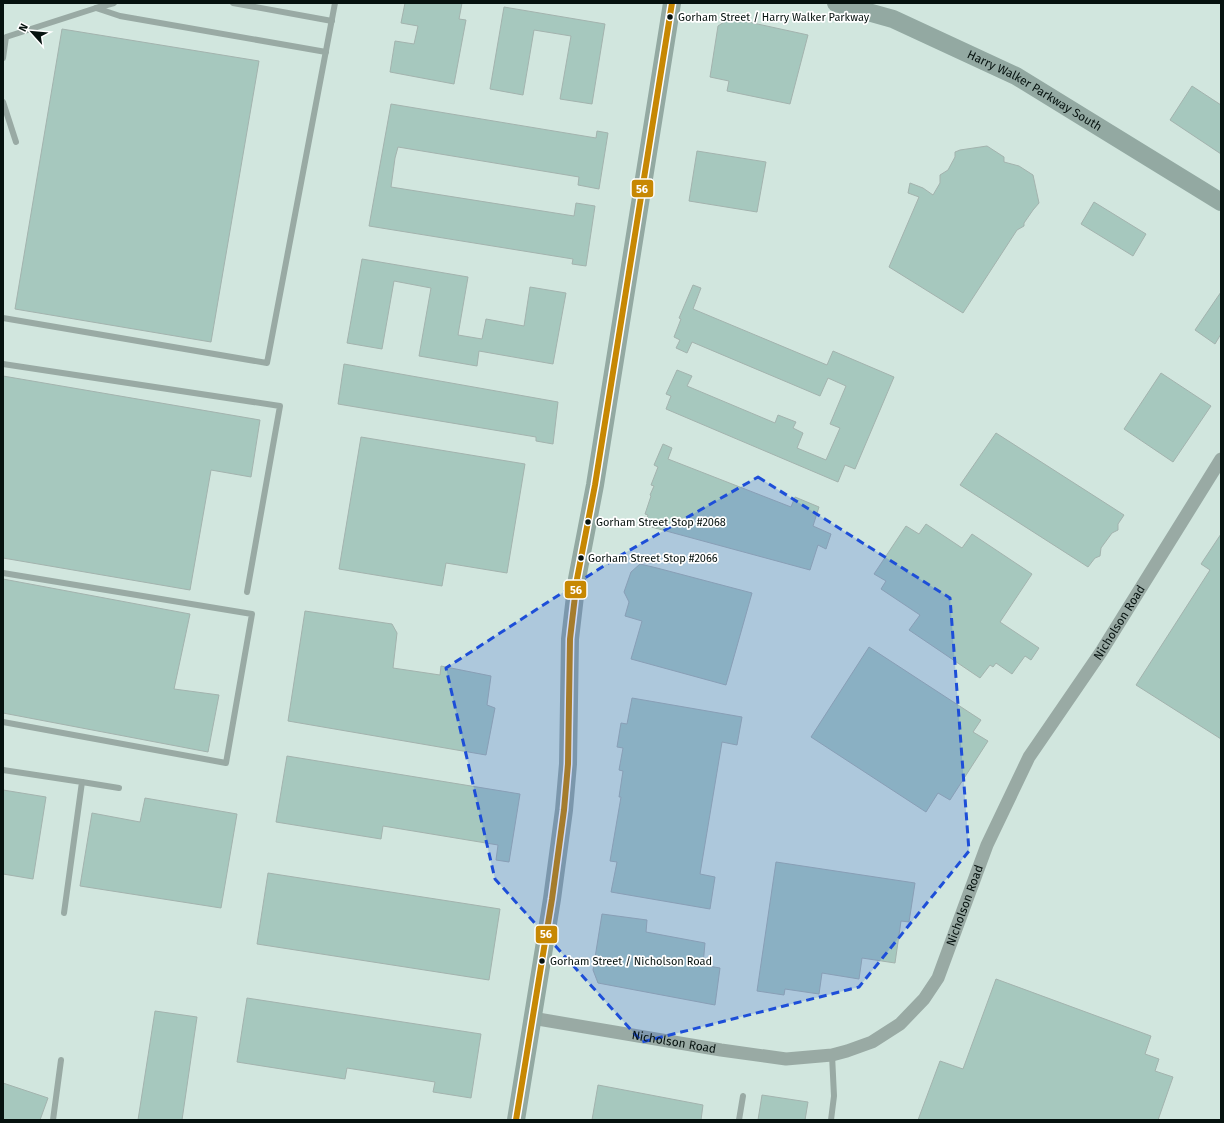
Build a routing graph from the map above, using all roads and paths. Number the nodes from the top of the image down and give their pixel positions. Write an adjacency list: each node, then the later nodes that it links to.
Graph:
1 (114, 3): 6 (lane)
2 (233, 3): 7 (lane)
3 (335, 3): 7 (lane)
4 (672, 3): 23 (street)
5 (836, 3): 12 (street, Harry Walker Parkway South)
6 (96, 8): 8 (lane); 9 (lane)
7 (332, 21): 8 (lane)
8 (326, 52): 13 (lane)
9 (3, 58)
10 (3, 102): 11 (lane)
11 (16, 142)
12 (1221, 202)
13 (3, 318)
14 (3, 364): 17 (lane)
15 (1221, 459): 24 (street, Nicholson Road)
16 (3, 573): 18 (lane)
17 (247, 592)
18 (3, 722)
19 (3, 770): 20 (lane)
20 (82, 782): 21 (lane); 22 (lane)
21 (119, 788)
22 (64, 913)
23 (532, 1018): 24 (street, Nicholson Road); 28 (street)
24 (832, 1055): 30 (lane)
25 (61, 1060): 27 (lane)
26 (743, 1096): 29 (lane)
27 (54, 1120)
28 (516, 1120)
29 (738, 1120)
30 (831, 1120)

